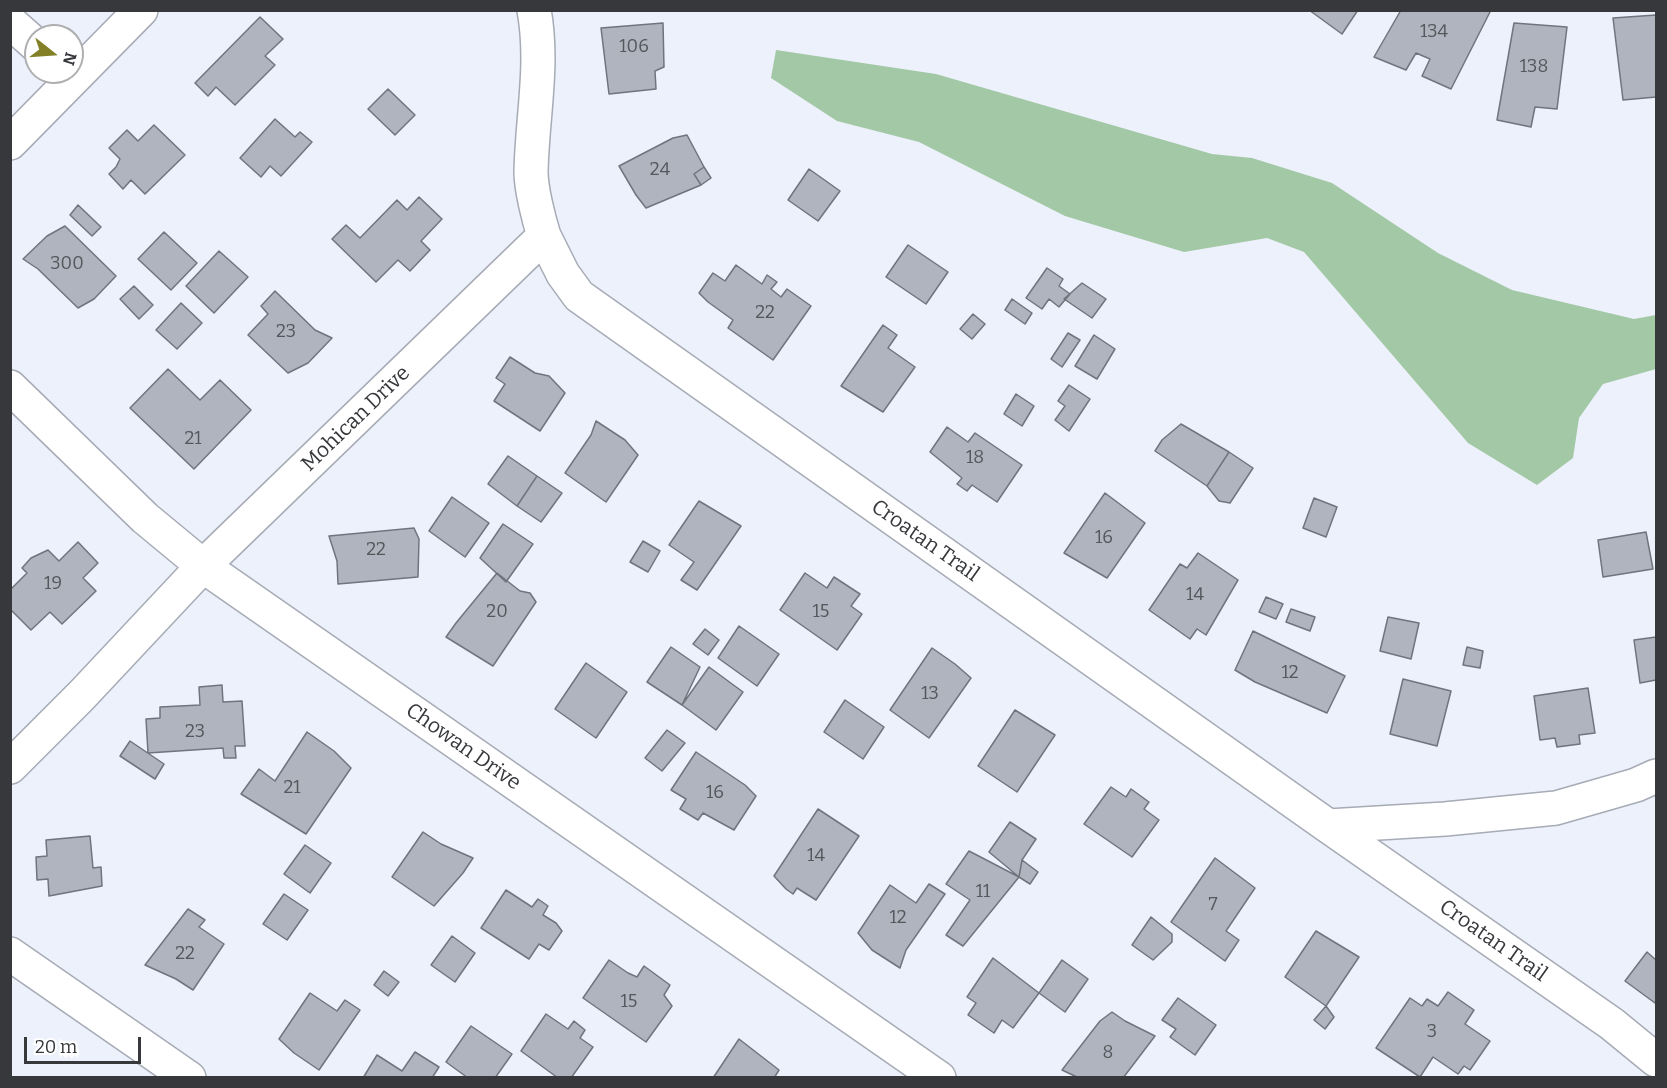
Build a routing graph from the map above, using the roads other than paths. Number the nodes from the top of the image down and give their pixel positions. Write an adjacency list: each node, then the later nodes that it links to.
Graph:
1 (141, 10): 5 (street)
2 (534, 10): 8 (street)
3 (10, 22): 4 (street)
4 (24, 34)
5 (84, 62)
6 (62, 84): 7 (street)
7 (10, 143)
8 (544, 236): 10 (street, Mohican Drive); 13 (street, Croatan Trail)
9 (10, 387): 10 (street, Chowan Drive)
10 (203, 566): 11 (street, Mohican Drive); 17 (street, Chowan Drive)
11 (10, 767)
12 (1656, 776): 13 (street)
13 (1328, 826): 15 (street, Croatan Trail)
14 (10, 954): 16 (street)
15 (1656, 1059)
16 (189, 1077)
17 (939, 1077)

